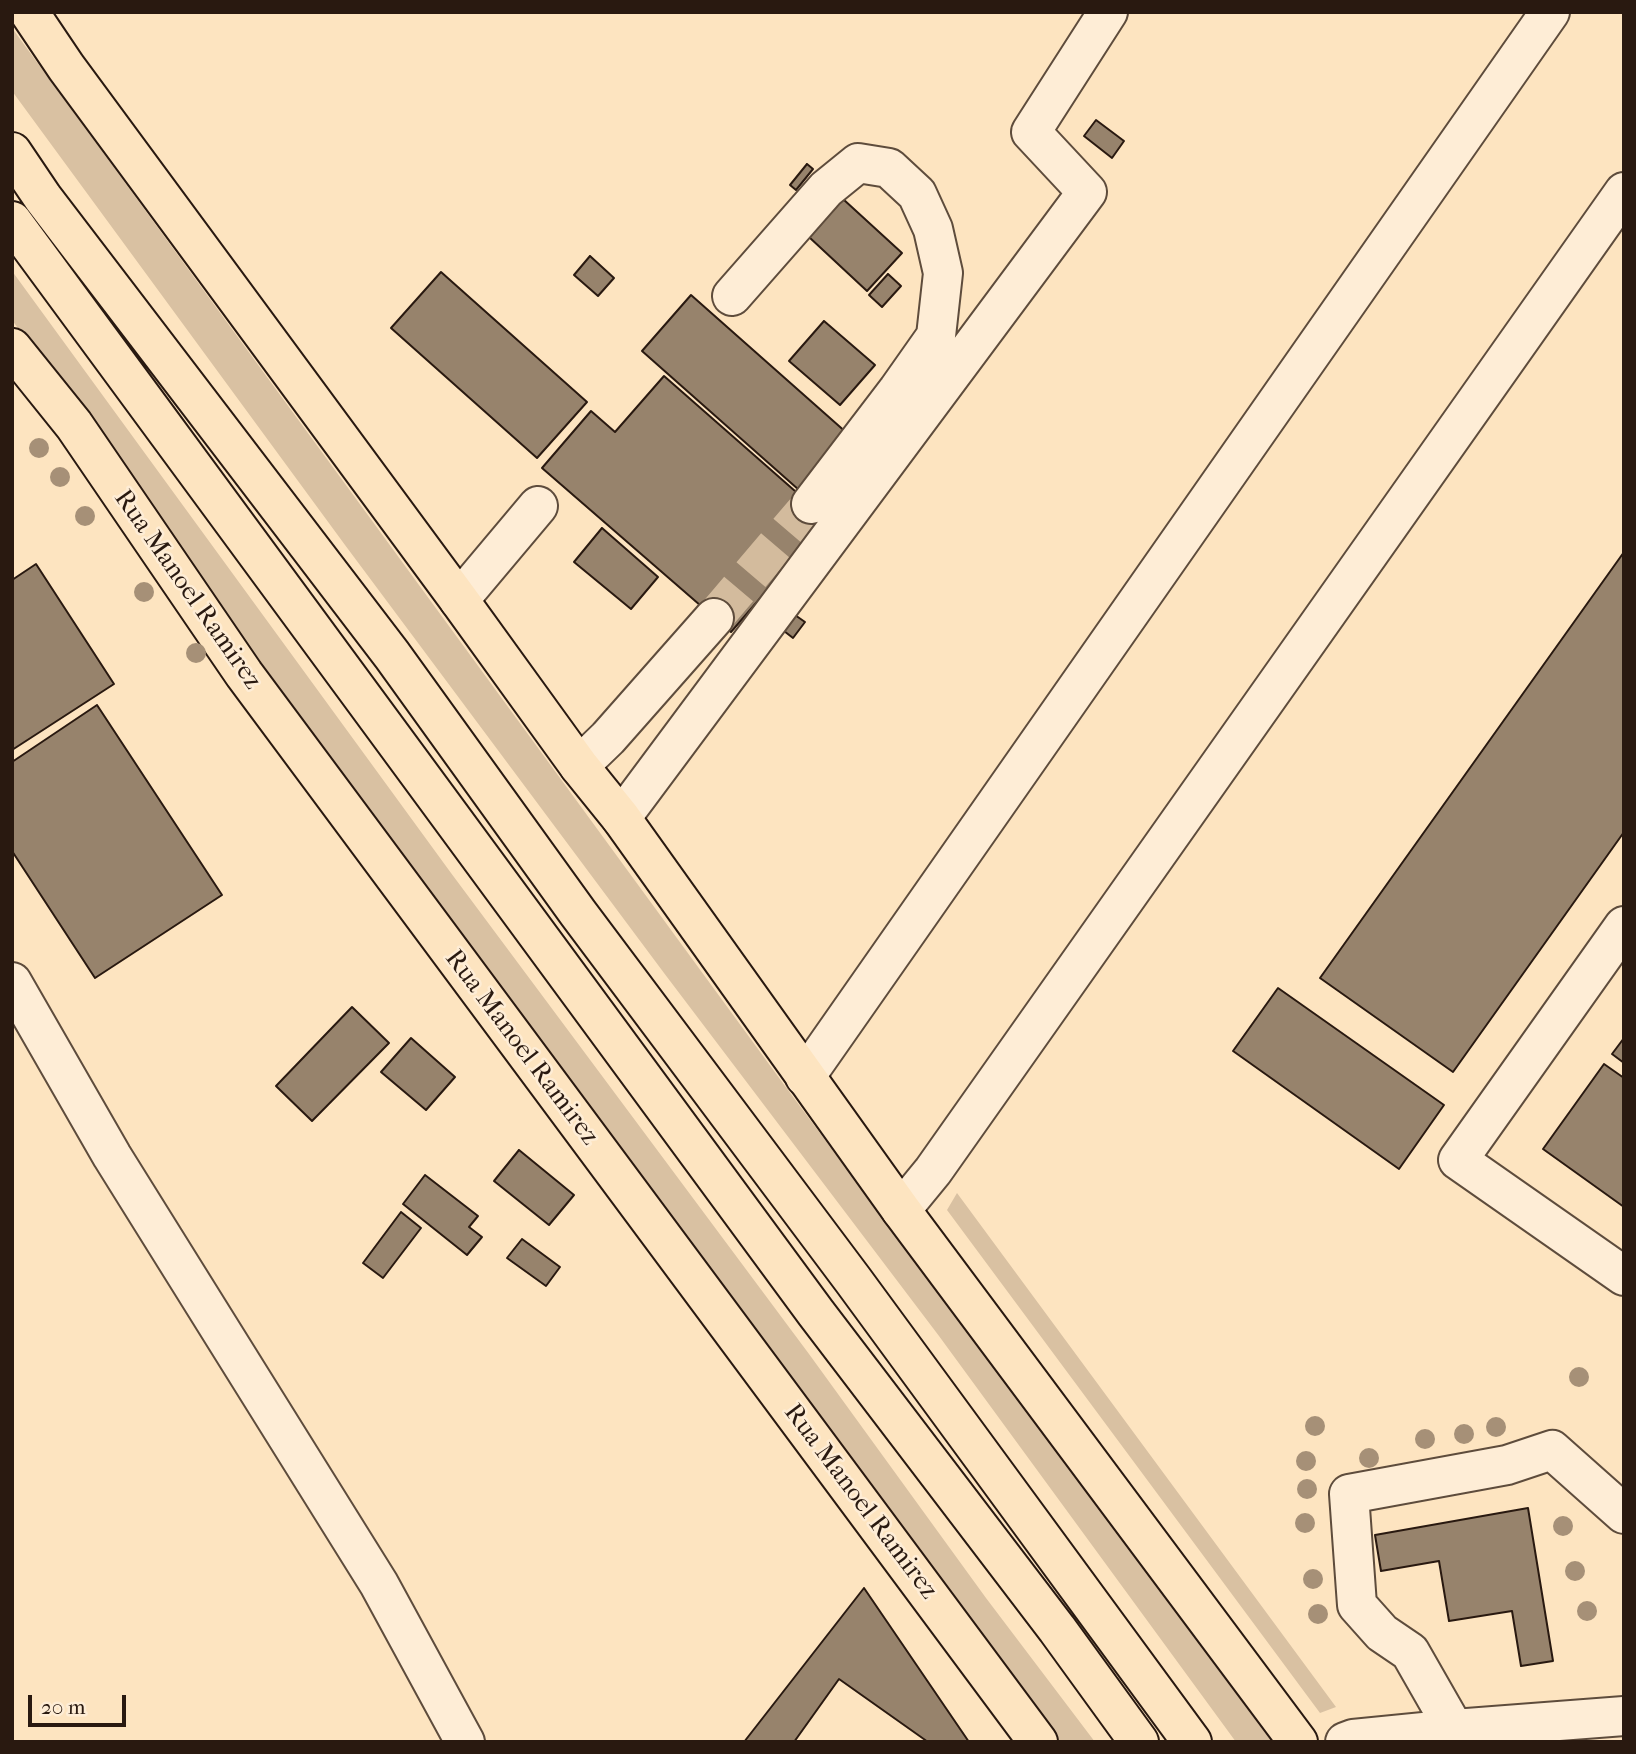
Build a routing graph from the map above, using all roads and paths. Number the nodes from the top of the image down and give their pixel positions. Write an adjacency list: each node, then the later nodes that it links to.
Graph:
1 (29, 12): 11 (main road)
2 (1108, 12): 14 (street)
3 (1550, 12): 17 (street)
4 (12, 152): 26 (main road)
5 (1624, 192): 18 (street)
6 (12, 221): 25 (main road)
7 (732, 296): 9 (street)
8 (12, 348): 24 (main road, Rua Manoel Ramirez)
9 (810, 504)
10 (538, 506): 11 (street)
11 (459, 600): 13 (main road)
12 (714, 618): 13 (street)
13 (579, 766): 14 (main road)
14 (621, 818): 17 (main road)
15 (1624, 926): 19 (street)
16 (12, 982): 23 (street)
17 (805, 1077): 18 (main road)
18 (901, 1210): 27 (main road)
19 (1624, 1276)
20 (1624, 1514): 22 (street)
21 (1624, 1716): 22 (street)
22 (1454, 1729): 28 (street)
23 (465, 1742)
24 (1038, 1742)
25 (1139, 1742)
26 (1192, 1742)
27 (1298, 1742)
28 (1345, 1742)

